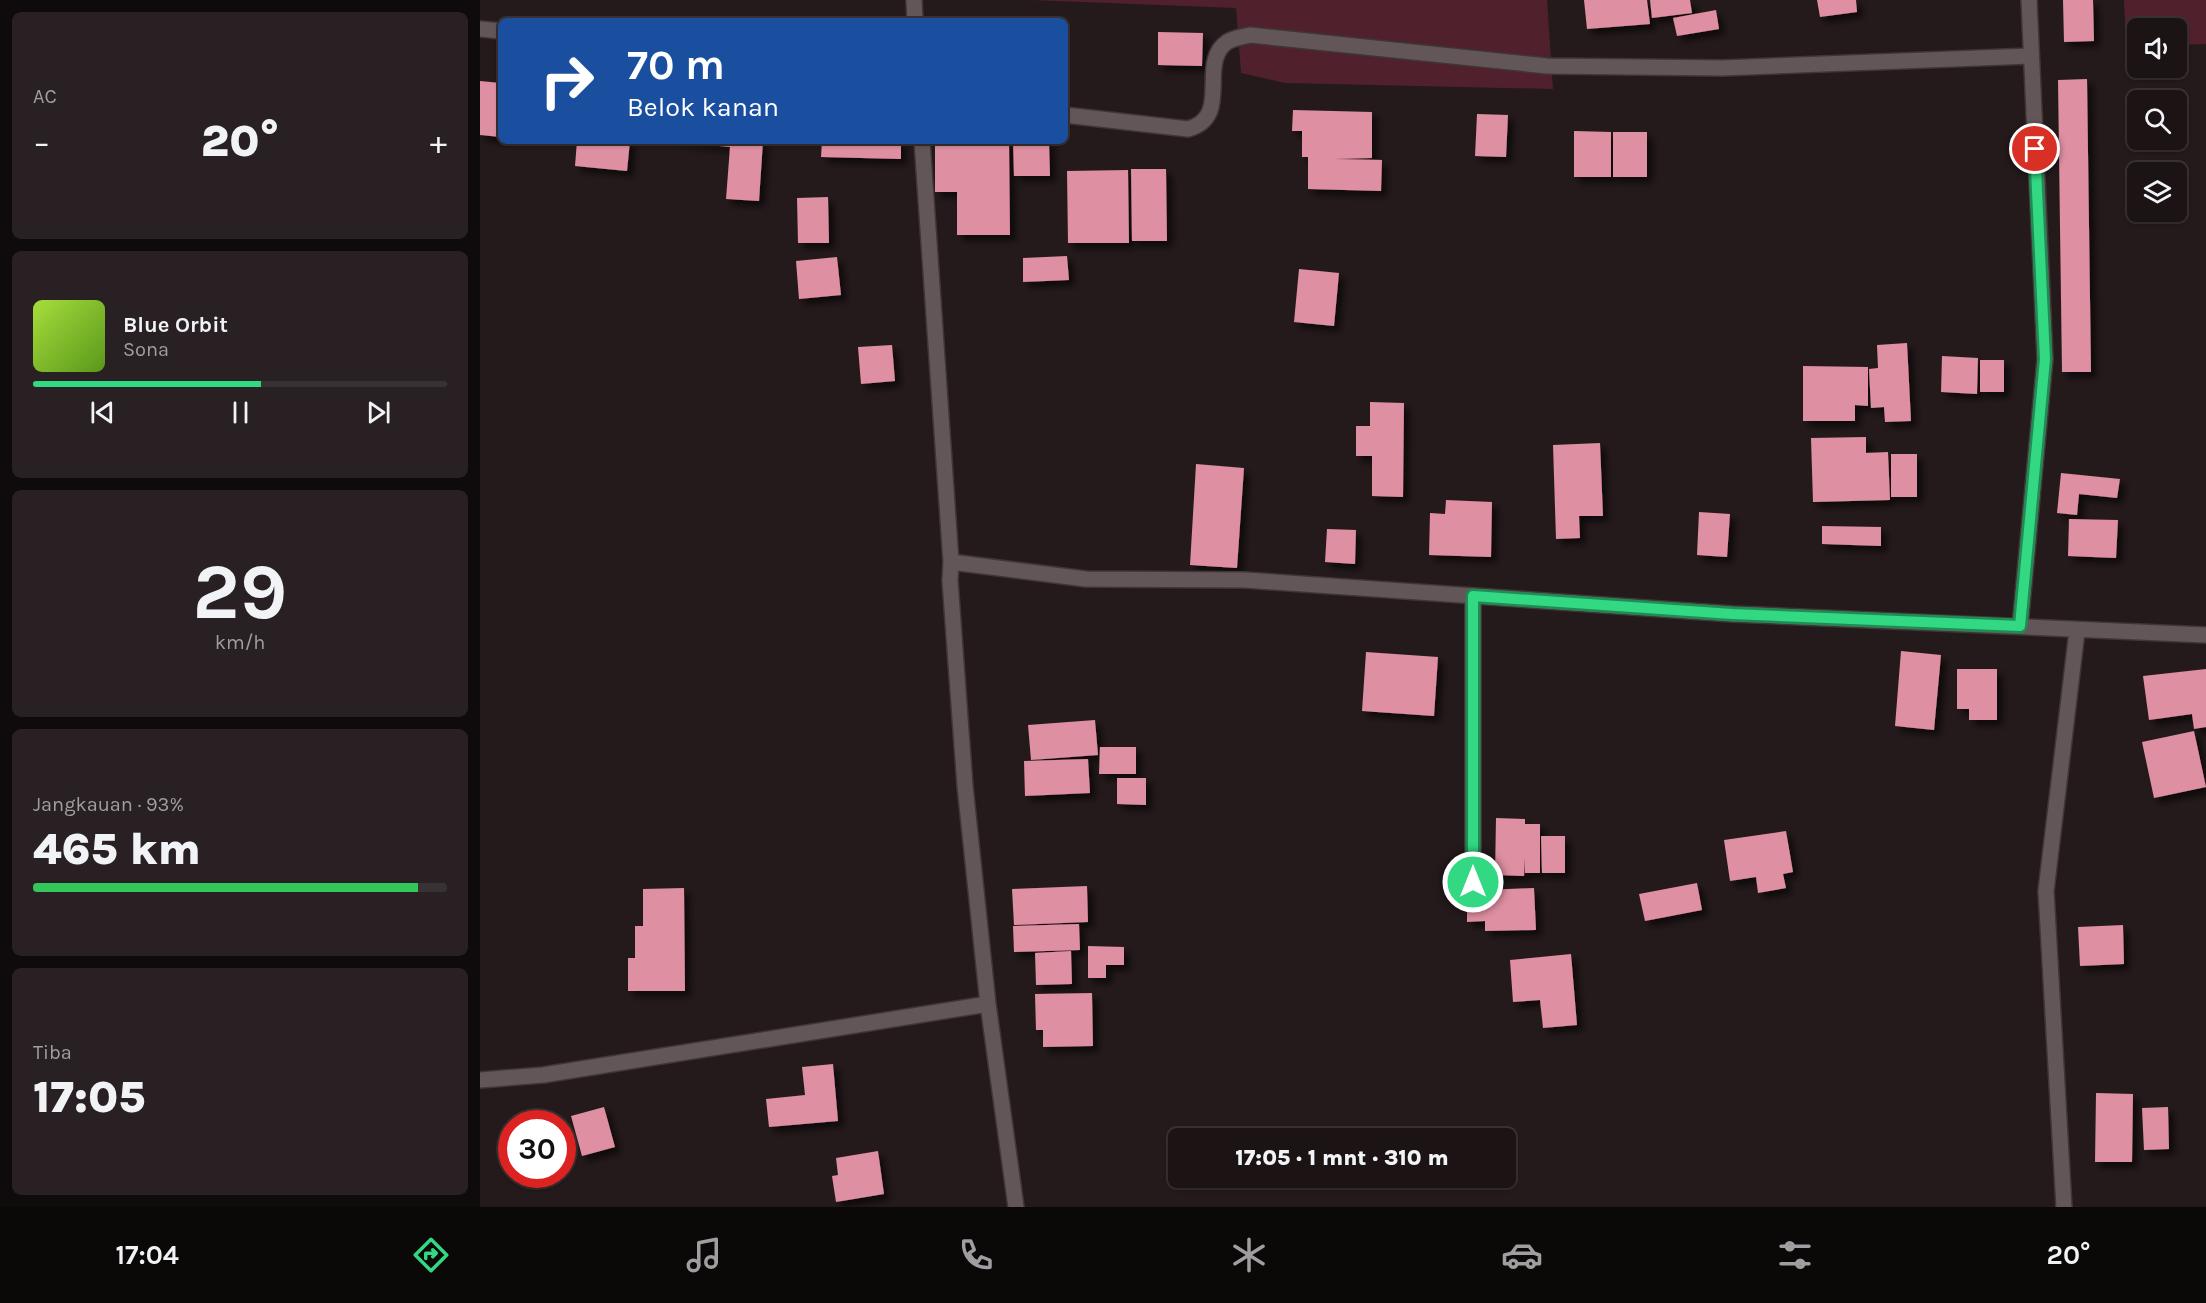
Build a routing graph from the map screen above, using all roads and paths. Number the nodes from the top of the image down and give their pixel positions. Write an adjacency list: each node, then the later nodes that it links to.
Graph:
1 (914, 0): 3 (street)
2 (2029, 0): 6 (street)
3 (915, 18)
4 (480, 29): 5 (street)
5 (498, 31)
6 (2030, 56): 7 (street); 11 (street)
7 (1068, 115)
8 (922, 144): 9 (street)
9 (951, 562): 10 (street); 15 (street)
10 (1473, 596): 11 (street); 14 (street)
11 (2020, 626): 12 (street)
12 (2077, 631): 13 (street); 18 (street)
13 (2206, 635)
14 (1473, 882)
15 (988, 1004): 16 (street); 17 (street)
16 (480, 1080)
17 (1016, 1207)
18 (2064, 1207)

